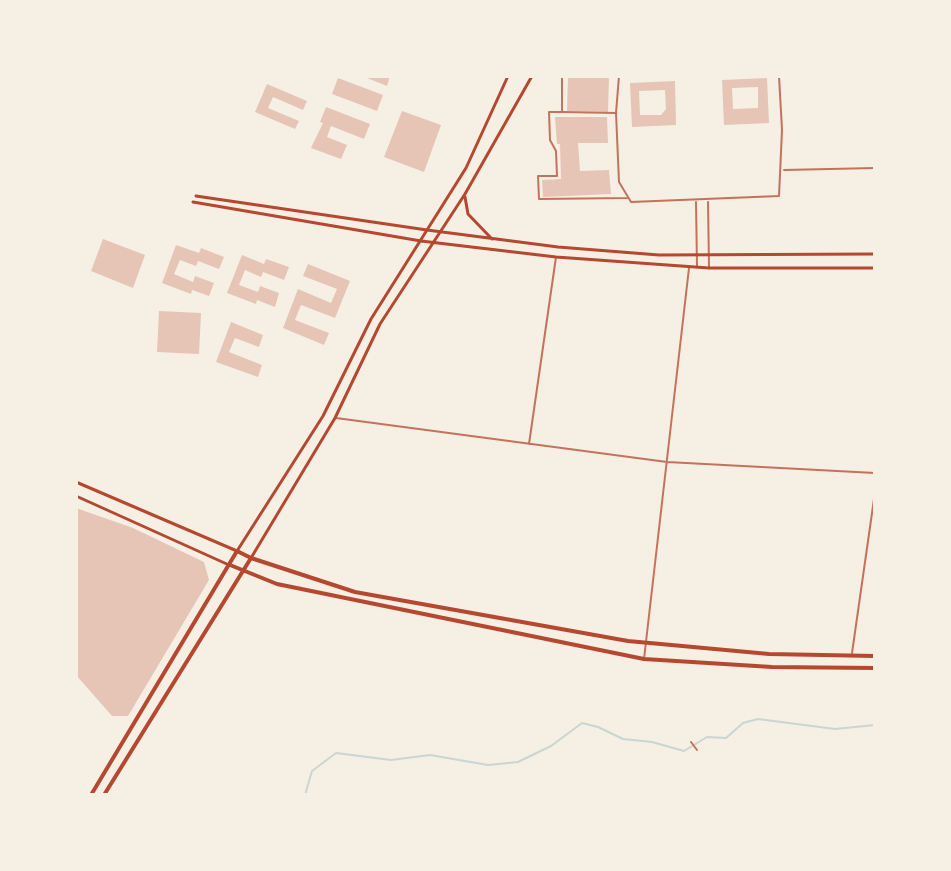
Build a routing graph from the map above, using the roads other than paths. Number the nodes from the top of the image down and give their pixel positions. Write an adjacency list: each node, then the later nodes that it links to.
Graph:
1 (508, 76): 16 (main road)
2 (532, 76): 10 (main road)
3 (562, 76): 6 (street)
4 (779, 76): 9 (street)
5 (616, 77): 7 (street)
6 (562, 112): 7 (street); 12 (street)
7 (616, 113): 12 (street)
8 (875, 168): 9 (street)
9 (782, 170): 13 (street)
10 (465, 194): 17 (main road); 18 (main road)
11 (196, 196): 16 (main road)
12 (628, 198): 14 (street)
13 (708, 200): 14 (street); 23 (street)
14 (696, 201): 22 (street)
15 (193, 202): 19 (main road)
16 (427, 230): 17 (main road); 19 (main road)
17 (440, 232): 18 (main road); 20 (main road)
18 (492, 239): 22 (main road)
19 (421, 241): 20 (main road); 36 (main road)
20 (433, 242): 24 (main road); 29 (main road)
21 (875, 254): 23 (main road)
22 (698, 255): 23 (main road); 26 (street)
23 (709, 256): 27 (street)
24 (556, 257): 25 (main road); 30 (street)
25 (689, 267): 26 (main road); 31 (street)
26 (697, 267): 27 (main road)
27 (709, 268): 28 (main road)
28 (875, 268)
29 (335, 418): 30 (street); 37 (main road)
30 (529, 445): 31 (street)
31 (667, 462): 32 (street); 40 (street)
32 (875, 473)
33 (76, 482): 36 (main road)
34 (875, 492): 41 (street)
35 (76, 496): 38 (main road)
36 (237, 551): 37 (main road); 38 (main road)
37 (251, 558): 39 (main road); 40 (main road)
38 (230, 565): 39 (main road); 47 (main road)
39 (244, 572): 43 (main road); 48 (main road)
40 (646, 643): 41 (main road); 43 (street)
41 (852, 655): 42 (main road)
42 (875, 656)
43 (644, 659): 44 (main road)
44 (875, 668)
45 (691, 742): 46 (street)
46 (697, 750)
47 (91, 795)
48 (104, 795)

